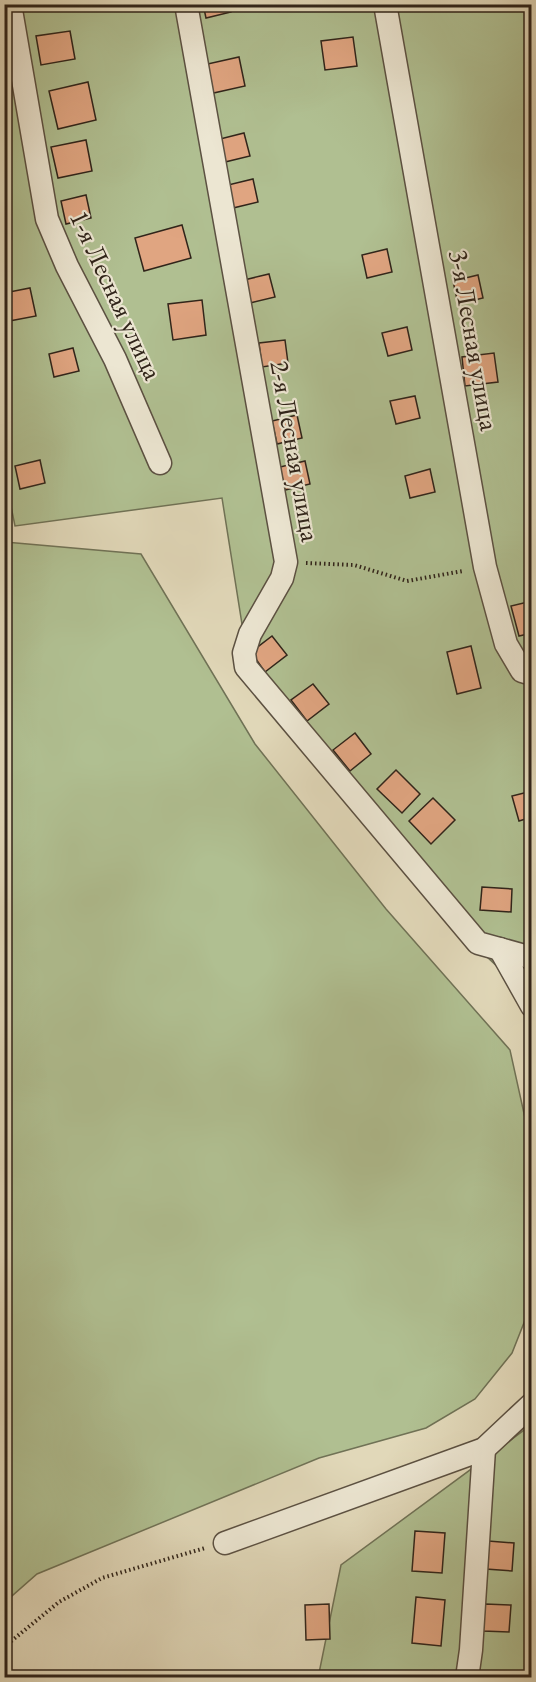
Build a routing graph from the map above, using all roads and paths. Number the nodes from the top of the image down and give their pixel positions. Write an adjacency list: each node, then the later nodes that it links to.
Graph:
1 (10, 4): 4 (street, 1-я Лесная улица)
2 (186, 4): 5 (street, 2-я Лесная улица)
3 (385, 4): 6 (street, 3-я Лесная улица)
4 (159, 463)
5 (286, 562): 6 (path); 8 (street, 2-я Лесная улица)
6 (485, 567): 7 (street, 3-я Лесная улица)
7 (531, 674)
8 (500, 949): 9 (street, 2-я Лесная улица); 10 (street)
9 (531, 958)
10 (531, 1006)
11 (531, 1404): 12 (street)
12 (484, 1449): 13 (street); 15 (street)
13 (225, 1543): 14 (path)
14 (4, 1647)
15 (467, 1677)

